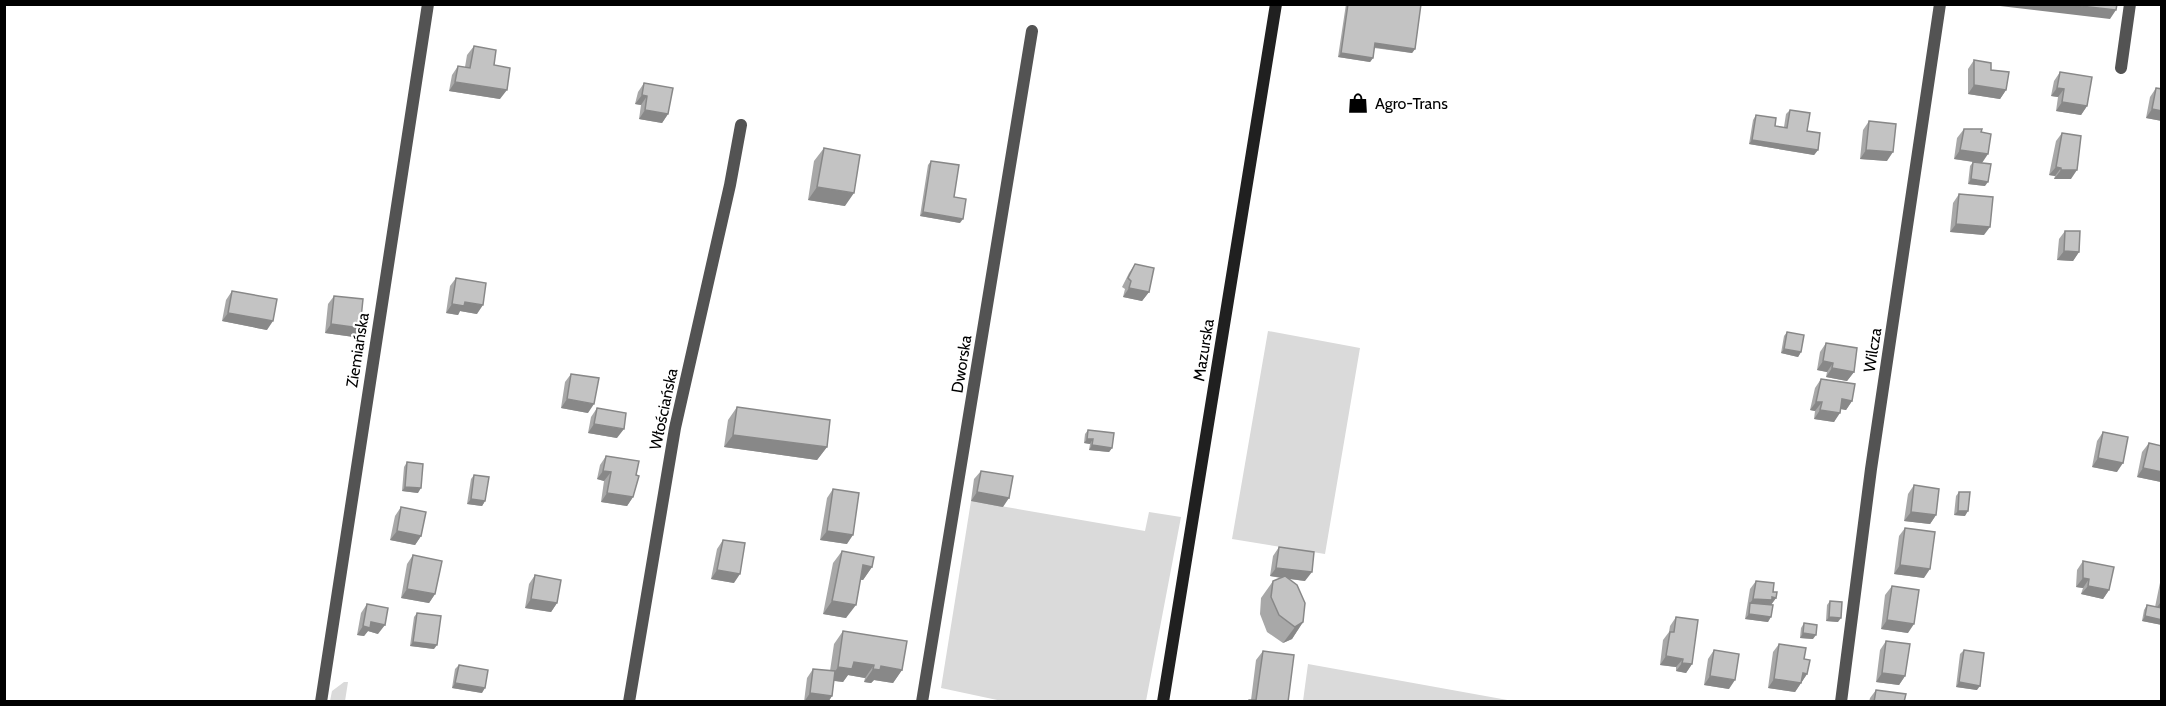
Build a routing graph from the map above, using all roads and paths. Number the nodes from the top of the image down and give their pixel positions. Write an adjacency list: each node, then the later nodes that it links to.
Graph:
1 (428, 4): 8 (street, Ziemiańska)
2 (1276, 4): 11 (main road, Mazurska)
3 (1940, 4): 12 (street, Wilcza)
4 (2130, 4): 6 (street)
5 (1032, 32): 10 (street, Dworska)
6 (2121, 68)
7 (741, 125): 9 (street, Włościańska)
8 (321, 702)
9 (629, 702)
10 (922, 702)
11 (1163, 702)
12 (1841, 702)

